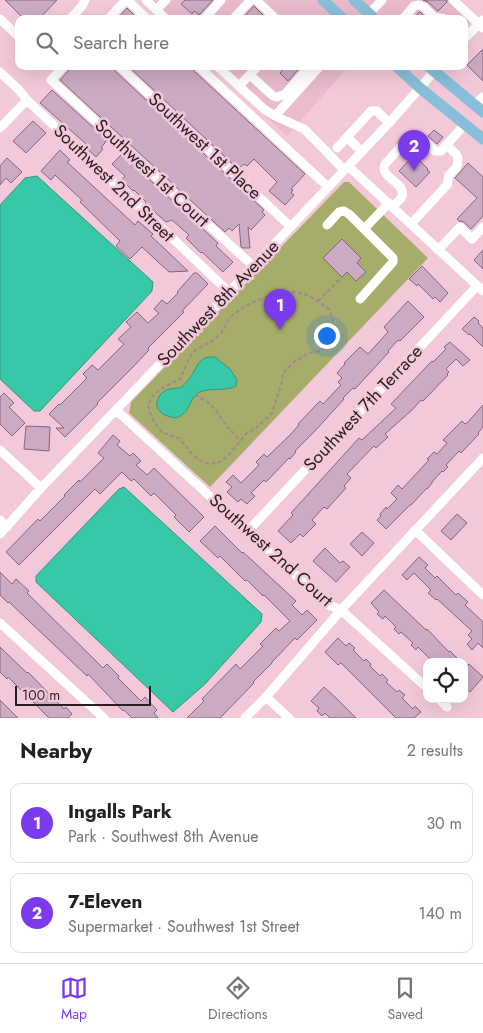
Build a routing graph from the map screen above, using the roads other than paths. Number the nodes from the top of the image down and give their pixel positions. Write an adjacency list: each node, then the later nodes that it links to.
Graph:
1 (85, 0): 15 (street)
2 (126, 0): 16 (street); 17 (street)
3 (146, 0): 14 (street)
4 (166, 0): 14 (street)
5 (221, 0): 19 (street)
6 (251, 0): 20 (street)
7 (256, 0): 13 (street)
8 (270, 0): 13 (street)
9 (323, 0): 22 (main road)
10 (354, 0): 23 (main road)
11 (382, 0): 24 (street)
12 (453, 0): 27 (street)
13 (264, 7): 21 (street)
14 (156, 10): 18 (street)
15 (74, 15)
16 (112, 15)
17 (143, 15)
18 (162, 15)
19 (208, 15)
20 (237, 15)
21 (272, 15)
22 (339, 15)
23 (371, 15)
24 (373, 15)
25 (406, 15): 26 (street)
26 (433, 15)
27 (482, 24): 30 (street)
28 (2, 26): 29 (street)
29 (15, 34)
30 (468, 36)
31 (60, 70): 65 (street, Southwest 1st Court)
32 (123, 70): 61 (street, Southwest 1st Place)
33 (202, 70): 57 (street)
34 (221, 70): 43 (street)
35 (254, 70): 42 (street)
36 (306, 70): 42 (street)
37 (316, 70): 47 (street)
38 (400, 70): 44 (main road)
39 (433, 70): 44 (street, Southwest 8th Avenue)
40 (436, 70): 46 (main road)
41 (0, 72): 45 (street, Southwest 2nd Street)
42 (250, 74): 43 (street)
43 (239, 86): 47 (street)
44 (420, 88): 48 (street, Southwest 8th Avenue); 49 (main road)
45 (27, 100): 50 (street); 67 (street, Southwest 2nd Street)
46 (480, 105)
47 (275, 116): 56 (street)
48 (388, 123): 51 (street); 55 (street, Southwest 8th Avenue)
49 (465, 124): 52 (main road); 53 (street)
50 (0, 128)
51 (347, 138): 54 (street); 55 (street)
52 (483, 139)
53 (446, 145): 58 (street); 59 (street)
54 (337, 148)
55 (361, 152): 56 (street, Southwest 8th Avenue)
56 (346, 168): 57 (street, Southwest 8th Avenue); 58 (street)
57 (328, 187): 61 (street, Southwest 8th Avenue)
58 (390, 205): 59 (street); 63 (street)
59 (410, 224): 64 (street)
60 (327, 225): 63 (street)
61 (291, 227): 65 (street, Southwest 8th Avenue)
62 (483, 227): 64 (street)
63 (364, 229): 68 (street)
64 (438, 250): 66 (street)
65 (253, 266): 67 (street, Southwest 8th Avenue)
66 (480, 289): 76 (street, Southwest 7th Terrace)
67 (229, 292): 69 (street, Southwest 8th Avenue)
68 (360, 299)
69 (116, 410): 72 (street, Southwest 8th Avenue); 76 (street, Southwest 2nd Court)
70 (0, 450): 72 (street)
71 (483, 458): 75 (street)
72 (41, 488): 74 (street, Southwest 8th Avenue)
73 (0, 520): 74 (street)
74 (7, 527): 77 (street, Southwest 8th Avenue)
75 (415, 530): 78 (street); 79 (street)
76 (248, 531): 79 (street, Southwest 2nd Court)
77 (0, 534)
78 (483, 595)
79 (341, 610): 81 (street, Southwest 2nd Court); 82 (street)
80 (0, 623): 85 (street)
81 (423, 684)
82 (266, 697): 86 (street); 87 (street)
83 (443, 703): 84 (street)
84 (446, 706)
85 (104, 718)
86 (246, 718)
87 (289, 718)

